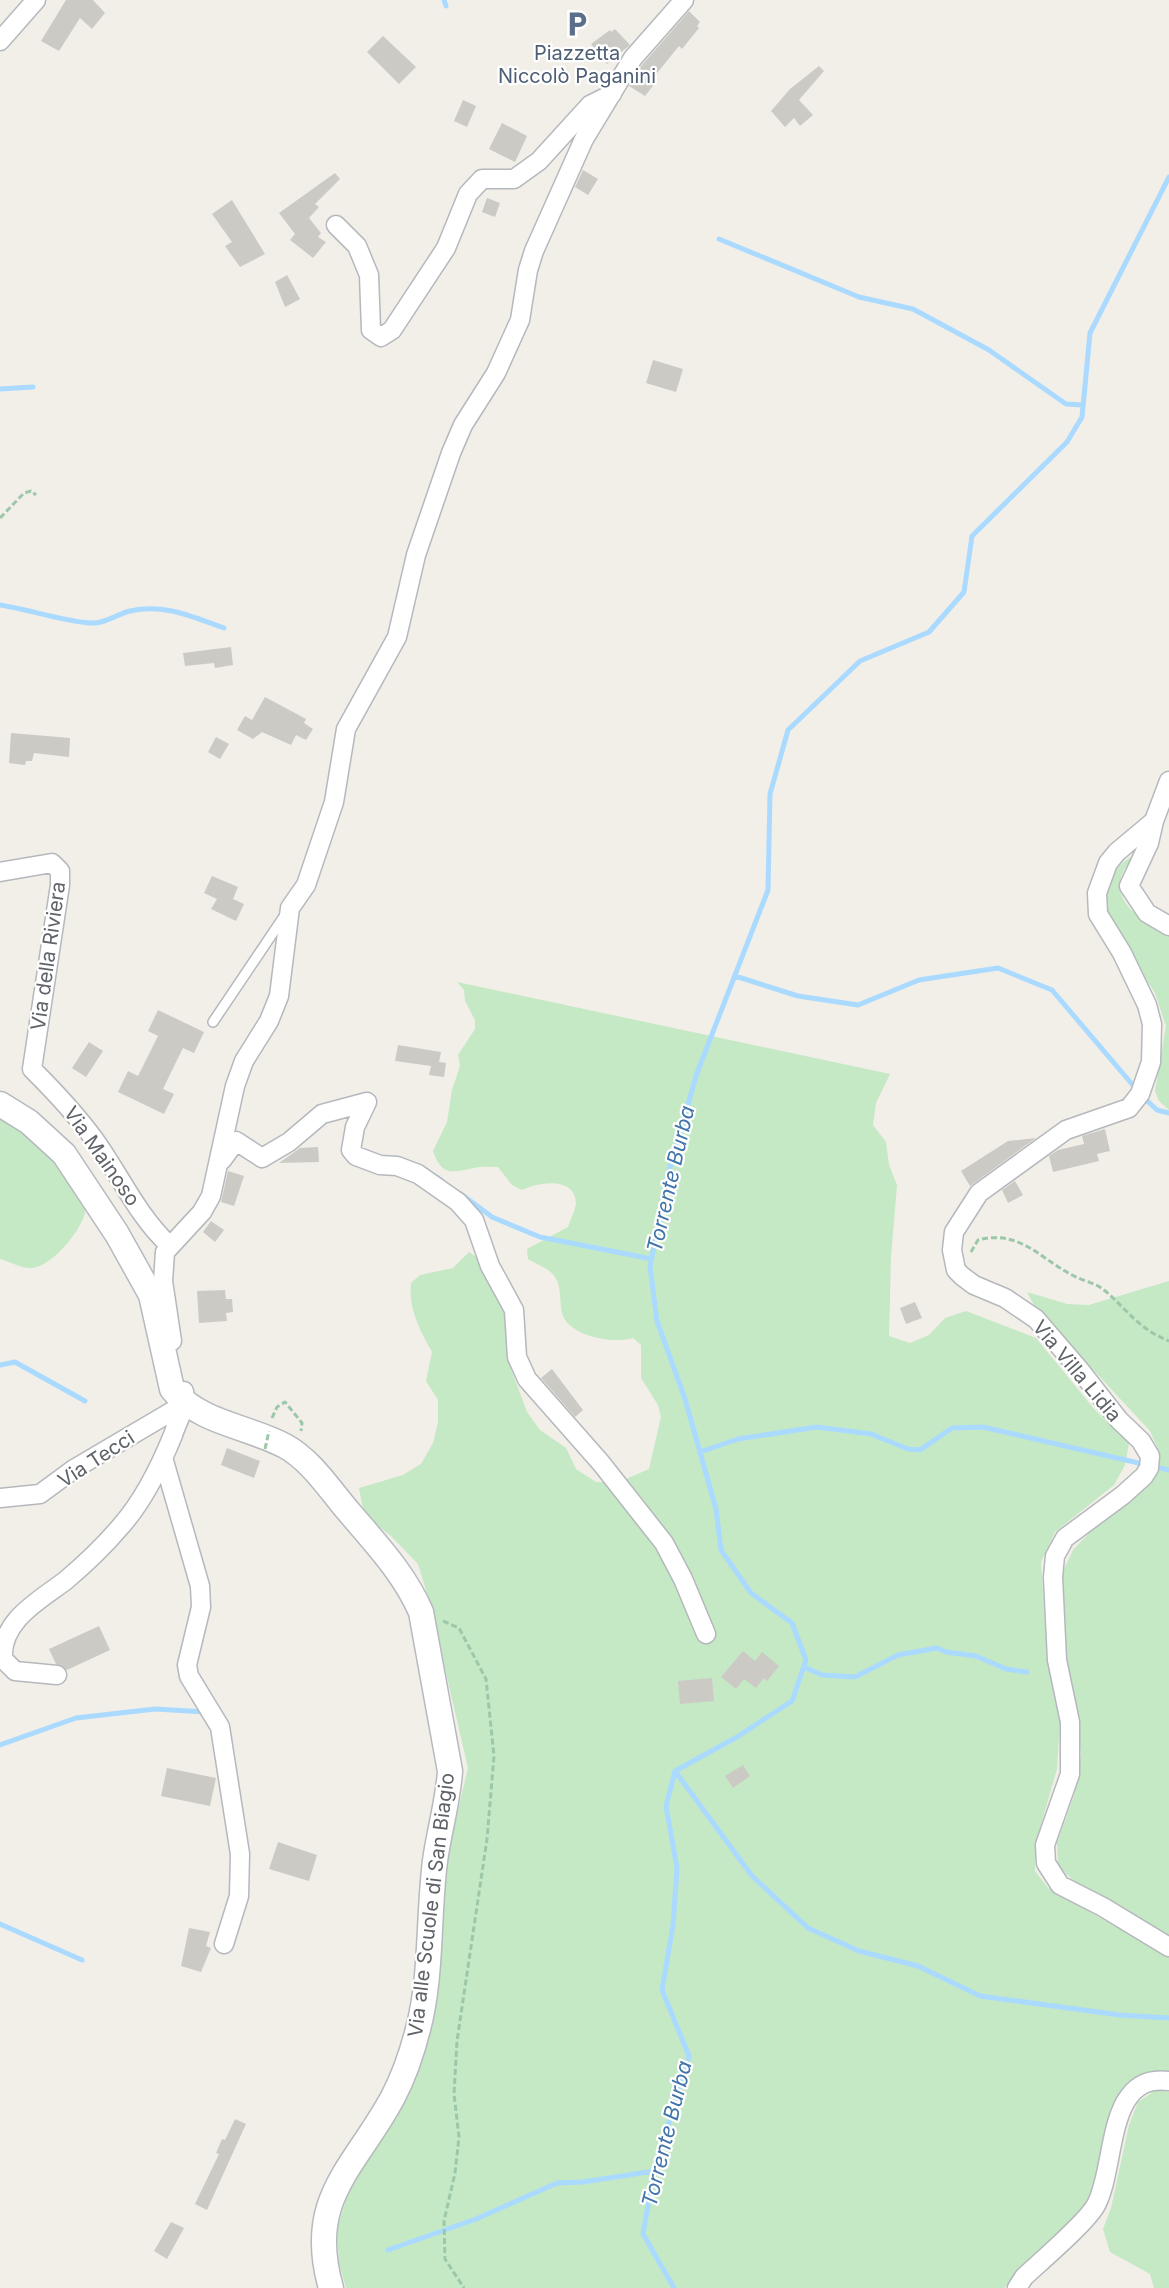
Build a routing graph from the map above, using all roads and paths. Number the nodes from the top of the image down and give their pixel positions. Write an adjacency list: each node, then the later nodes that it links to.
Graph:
1 (36, 0): 3 (street)
2 (684, 0): 4 (street)
3 (0, 41)
4 (612, 94): 5 (street); 11 (street)
5 (336, 225)
6 (36, 495): 7 (path)
7 (0, 518)
8 (1169, 781): 9 (street)
9 (1154, 821): 12 (street); 18 (street)
10 (0, 872): 14 (street, Via della Riviera)
11 (290, 908): 13 (lane); 16 (street)
12 (1169, 926)
13 (213, 1022)
14 (32, 1069): 17 (street, Via Mainoso)
15 (0, 1104): 21 (street)
16 (218, 1166): 17 (street); 28 (street)
17 (170, 1245): 21 (street)
18 (962, 1276): 19 (path); 31 (street, Via Villa Lidia)
19 (1169, 1341)
20 (285, 1402): 22 (path)
21 (186, 1403): 25 (street); 26 (street, Via Tecci); 27 (street, Via alle Scuole di San Biagio)
22 (271, 1420)
23 (269, 1431): 24 (path, bridge)
24 (265, 1449)
25 (164, 1461): 29 (street); 30 (street)
26 (0, 1497)
27 (421, 1612): 33 (street, Via alle Scuole di San Biagio); 34 (path)
28 (706, 1634)
29 (57, 1675)
30 (224, 1944)
31 (1169, 1947)
32 (1169, 2081): 35 (street)
33 (331, 2288)
34 (464, 2288)
35 (1017, 2288)

